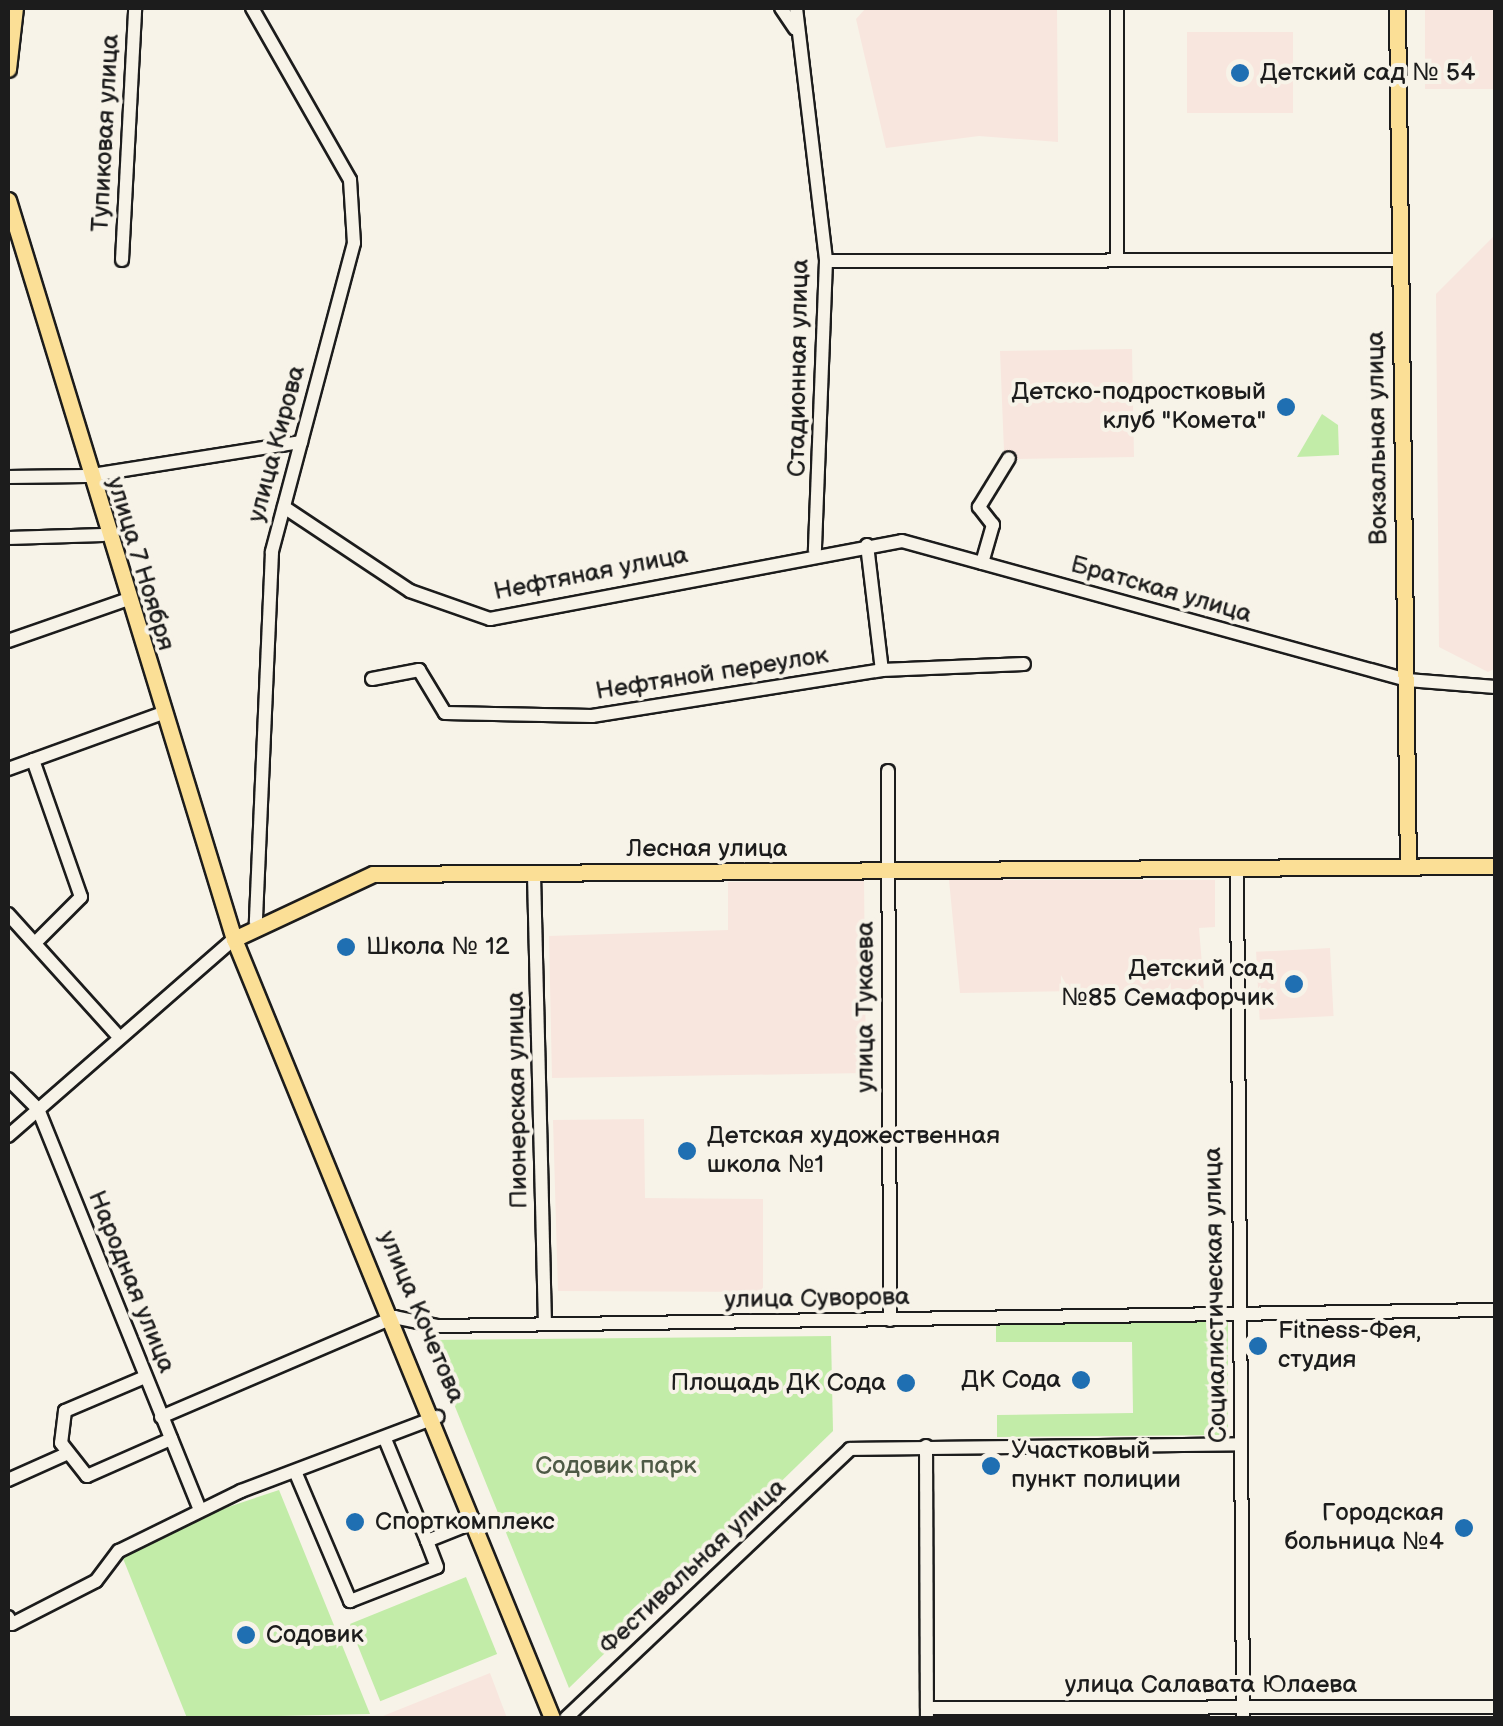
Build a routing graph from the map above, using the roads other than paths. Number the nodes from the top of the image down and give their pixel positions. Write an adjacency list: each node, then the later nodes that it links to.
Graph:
1 (14, 8): 9 (main road)
2 (135, 8): 11 (street, Тупиковая улица)
3 (252, 8): 15 (street, улица Кирова)
4 (781, 8): 8 (street)
5 (796, 8): 8 (street, Стадионная улица)
6 (1118, 8): 12 (street)
7 (1397, 8): 13 (main road, Вокзальная улица)
8 (796, 31): 14 (street, Стадионная улица)
9 (8, 69)
10 (8, 200): 17 (main road, улица 7 Ноября)
11 (122, 260)
12 (1118, 260): 13 (street); 14 (street)
13 (1399, 260): 30 (main road, Вокзальная улица)
14 (826, 261): 23 (street, Стадионная улица)
15 (301, 442): 17 (street); 19 (street, улица Кирова)
16 (1009, 458): 24 (street)
17 (86, 476): 18 (street); 20 (main road, улица 7 Ноября)
18 (8, 477)
19 (284, 508): 23 (street, Нефтяная улица); 42 (street, улица Кирова)
20 (103, 535): 21 (street); 25 (main road, улица 7 Ноября)
21 (8, 538)
22 (867, 545): 23 (street, Братская улица); 24 (street, Братская улица); 28 (street)
23 (815, 551)
24 (982, 563): 30 (street, Братская улица)
25 (126, 600): 26 (street); 32 (main road, улица 7 Ноября)
26 (8, 640)
27 (1024, 664): 28 (street, Нефтяной переулок)
28 (882, 670): 29 (street, Нефтяной переулок)
29 (372, 679)
30 (1407, 680): 31 (street, Братская улица); 37 (main road, Вокзальная улица)
31 (1496, 687)
32 (160, 714): 33 (street); 43 (main road, улица 7 Ноября)
33 (33, 760): 34 (street); 44 (street)
34 (8, 769)
35 (888, 771): 39 (street, улица Тукаева)
36 (1496, 866): 37 (main road, Лесная улица)
37 (1408, 867): 38 (main road, Лесная улица)
38 (1237, 870): 39 (main road, Лесная улица); 50 (street, Социалистическая улица)
39 (888, 873): 40 (main road, Лесная улица); 51 (street, улица Тукаева)
40 (534, 876): 42 (main road, Лесная улица); 52 (street, Пионерская улица)
41 (8, 914): 44 (street)
42 (256, 922): 43 (main road, Лесная улица)
43 (234, 939): 45 (street, Лесная улица); 53 (main road, улица Кочетова)
44 (35, 943): 45 (street)
45 (120, 1037): 47 (street, Лесная улица)
46 (8, 1078): 47 (street, Народная улица)
47 (38, 1109): 48 (street, Лесная улица); 54 (street, Народная улица)
48 (8, 1136)
49 (1496, 1310): 50 (street, улица Суворова)
50 (1238, 1316): 51 (street, улица Суворова); 59 (street, Социалистическая улица)
51 (890, 1320): 52 (street, улица Суворова)
52 (546, 1324): 53 (street, улица Суворова)
53 (401, 1326): 55 (street, улица Суворова); 56 (main road, улица Кочетова)
54 (145, 1378): 55 (street, Народная улица); 61 (street)
55 (162, 1417): 57 (street, Народная улица)
56 (436, 1417): 58 (street); 65 (main road, улица Кочетова)
57 (170, 1439): 61 (street); 64 (street, Народная улица)
58 (385, 1439): 62 (street); 66 (street)
59 (1240, 1444): 60 (street); 70 (street, Социалистическая улица)
60 (926, 1446): 69 (street); 72 (street, Фестивальная улица)
61 (66, 1454): 63 (street)
62 (297, 1476): 64 (street); 66 (street)
63 (8, 1480)
64 (200, 1510): 67 (street)
65 (477, 1521): 66 (street); 71 (main road, улица Кочетова)
66 (427, 1541)
67 (10, 1620)
68 (1496, 1707): 70 (street, улица Салавата Юлаева)
69 (927, 1713): 70 (street, улица Салавата Юлаева)
70 (1243, 1713)
71 (552, 1718)
72 (566, 1718)

